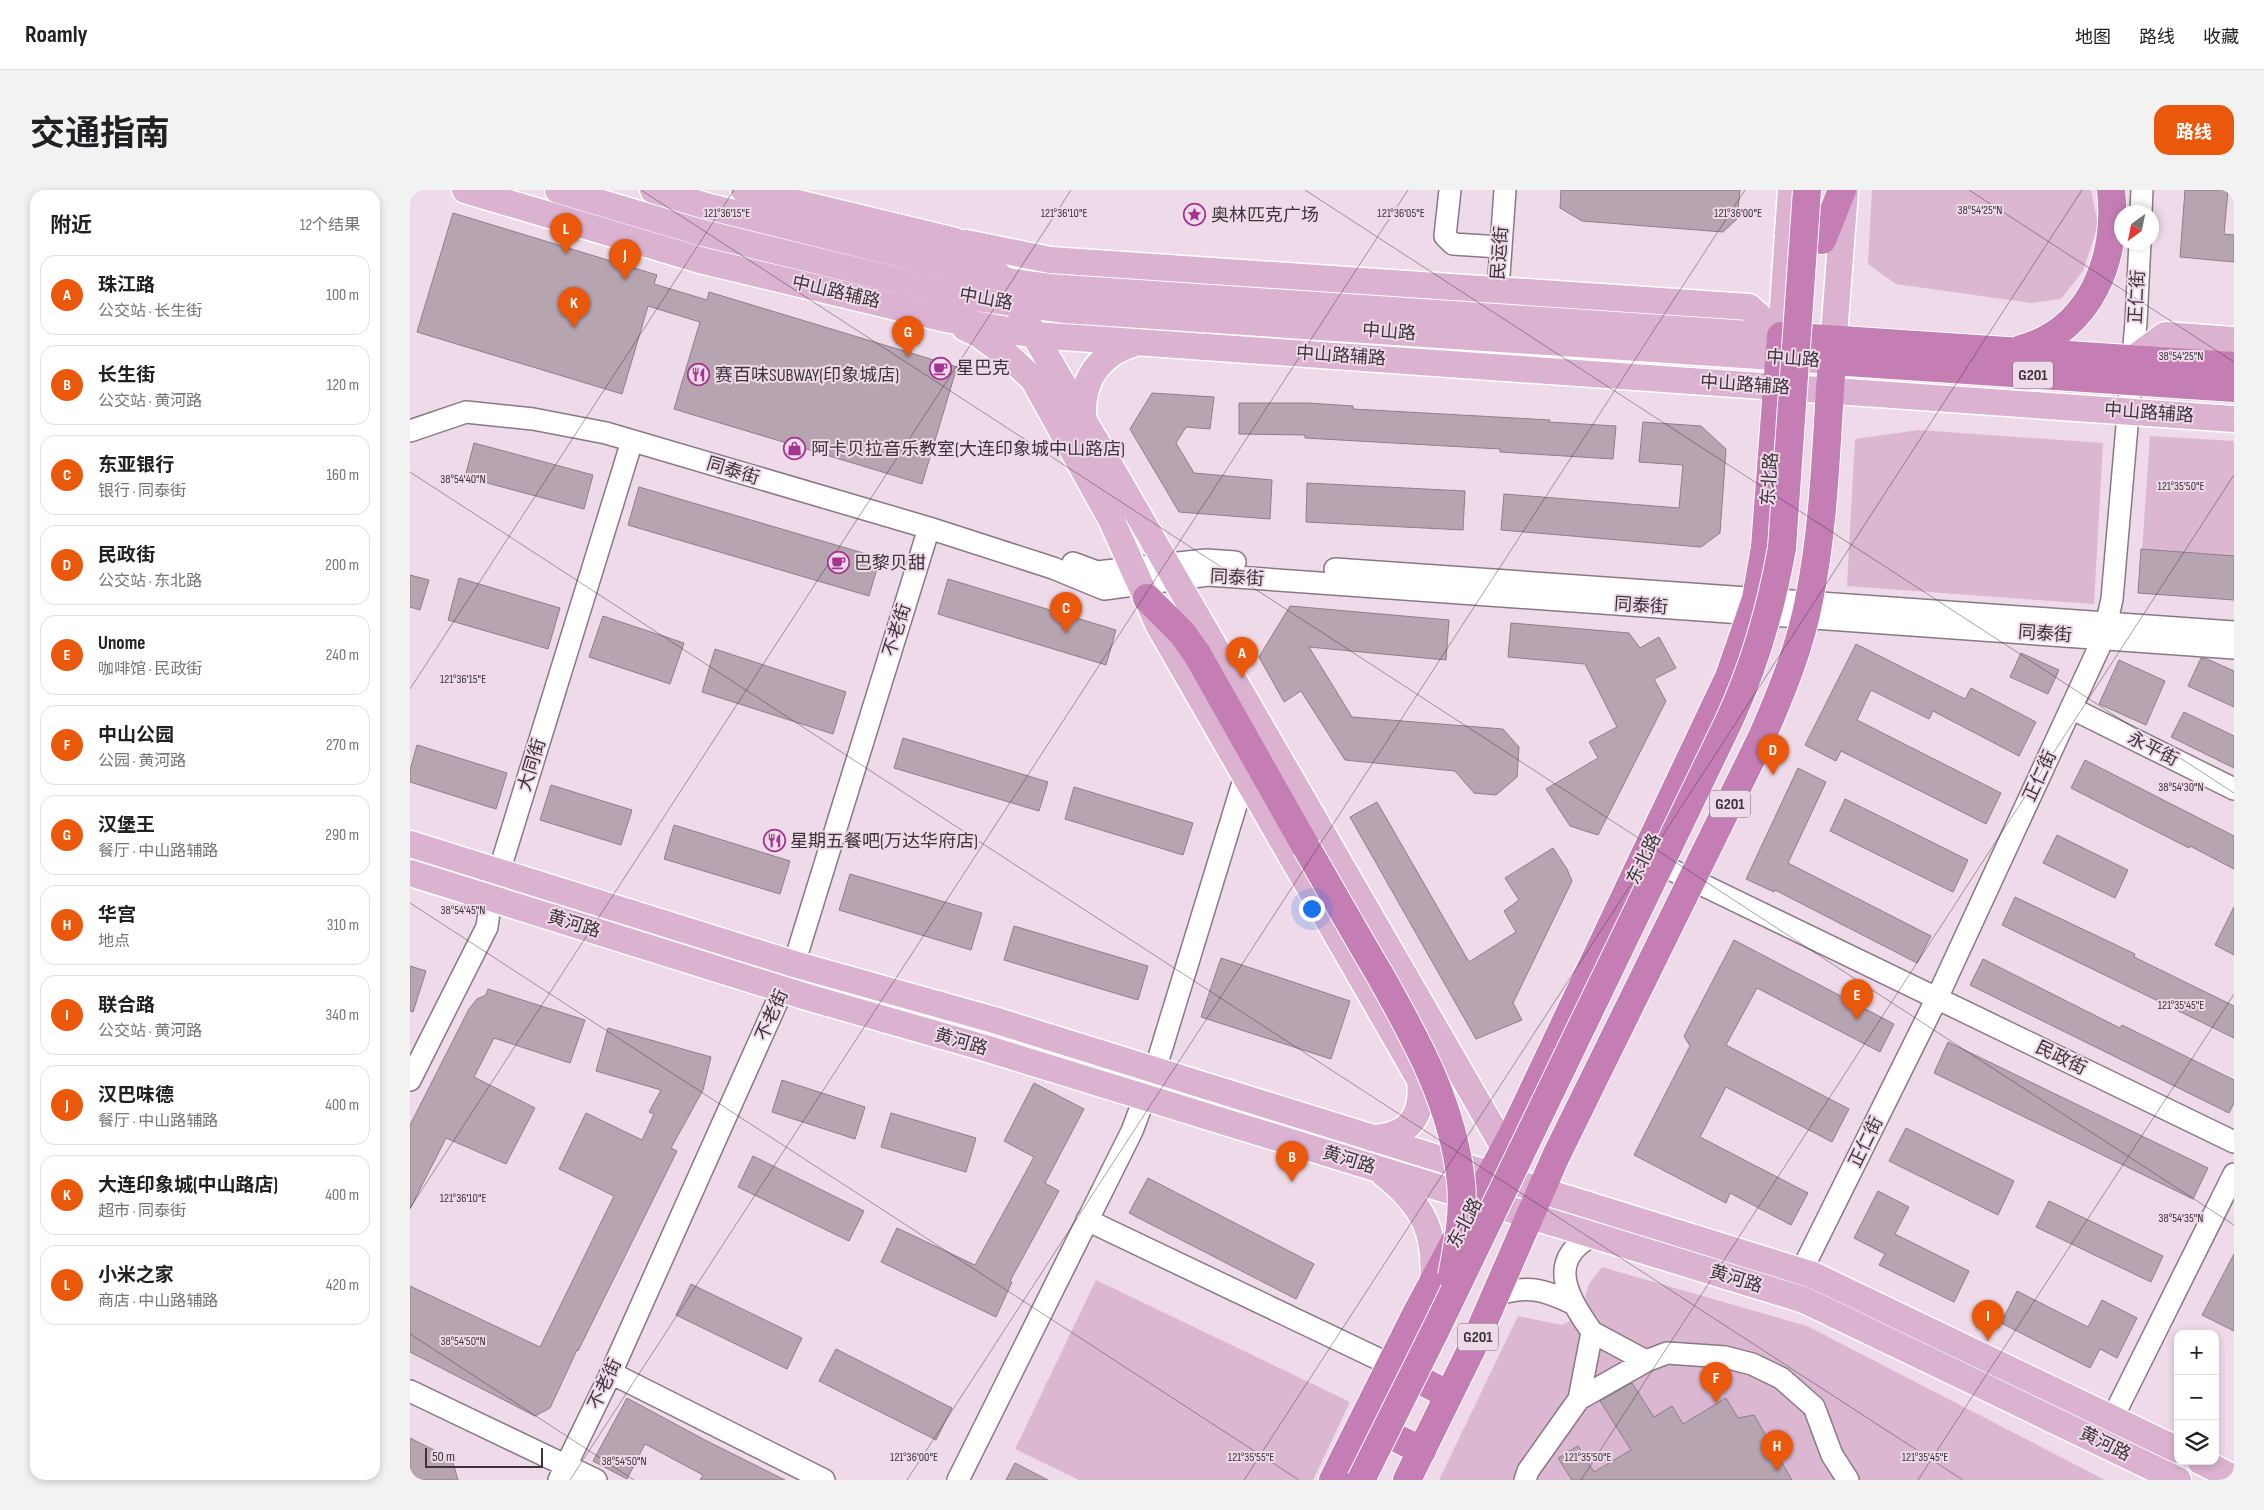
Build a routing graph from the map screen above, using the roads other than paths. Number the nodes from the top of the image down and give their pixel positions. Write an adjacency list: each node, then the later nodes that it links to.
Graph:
1 (465, 190): 25 (main road, 中山路辅路)
2 (558, 190): 15 (main road, 中山路)
3 (653, 190): 13 (main road, 中山路)
4 (744, 190): 16 (main road)
5 (1450, 190): 18 (street)
6 (1505, 190): 18 (street, 民运街)
7 (1791, 190): 29 (main road, 东北路)
8 (1807, 190): 84 (highway, 东北路, bridge)
9 (1826, 190): 17 (highway, 东北路)
10 (1844, 190): 17 (highway); 30 (main road)
11 (2111, 190): 31 (highway)
12 (2142, 190): 14 (street)
13 (708, 198): 15 (street); 20 (main road, 中山路)
14 (2141, 205)
15 (699, 232): 22 (main road, 中山路)
16 (955, 240): 20 (main road); 21 (main road)
17 (1822, 240): 105 (highway, 东北路)
18 (1500, 247): 21 (street, 民运街)
19 (2140, 250): 33 (street, 正仁街)
20 (1002, 279): 22 (main road); 24 (main road, 中山路)
21 (1498, 290): 24 (street, 民运街); 29 (main road)
22 (1017, 305): 23 (main road, 中山路); 26 (main road)
23 (1129, 314): 26 (main road); 29 (main road, 中山路)
24 (1496, 317): 29 (main road, 中山路)
25 (946, 319): 26 (main road, 中山路辅路); 44 (main road)
26 (1035, 335): 28 (main road, 中山路辅路); 38 (main road)
27 (2234, 340): 33 (main road)
28 (1137, 342): 34 (main road, 中山路辅路); 38 (main road)
29 (1780, 347): 30 (highway, 中山路 / G201); 34 (highway, 东北路)
30 (1833, 350): 31 (highway, 中山路 / G201); 33 (highway, 中山路 / G201); 36 (highway, G201)
31 (2015, 351): 33 (highway, 中山路 / G201)
32 (2234, 366): 33 (highway, 中山路 / G201)
33 (2132, 370): 35 (highway, 中山路 / G201); 37 (street, 正仁街)
34 (1777, 387): 36 (main road, 中山路辅路); 45 (highway, 东北路)
35 (2234, 388)
36 (1830, 390): 37 (main road, 中山路辅路); 46 (highway, G201)
37 (2128, 411): 39 (main road, 中山路辅路); 47 (street, 正仁街)
38 (1083, 418): 43 (main road)
39 (2234, 419)
40 (410, 431): 41 (street, 同泰街)
41 (632, 441): 42 (street, 同泰街); 55 (street, 大同街)
42 (929, 528): 44 (street, 同泰街); 59 (street, 不老街)
43 (1172, 572): 44 (street, 同泰街); 45 (street, 同泰街); 62 (main road)
44 (1140, 584): 51 (main road); 84 (highway, bridge)
45 (1753, 606): 46 (street, 同泰街); 54 (highway, 东北路)
46 (1807, 610): 47 (street, 同泰街); 57 (highway, G201)
47 (2105, 631): 48 (street, 同泰街); 49 (street, 同泰街); 50 (street, 正仁街)
48 (2234, 632)
49 (2234, 648)
50 (2071, 708): 52 (street, 永平街); 61 (street, 正仁街)
51 (1245, 776): 63 (street); 65 (main road)
52 (2234, 789)
53 (410, 844): 55 (main road, 黄河路)
54 (1645, 857): 57 (street, 民政街); 68 (highway, 东北路)
55 (500, 872): 58 (street, 大同街); 59 (main road, 黄河路)
56 (410, 873): 58 (main road, 黄河路)
57 (1692, 880): 61 (street, 民政街); 69 (highway, G201)
58 (492, 898): 60 (main road, 黄河路); 64 (street, 大同街)
59 (794, 964): 60 (street, 不老街); 63 (main road, 黄河路)
60 (784, 989): 66 (main road, 黄河路); 88 (street, 不老街)
61 (1937, 998): 71 (street, 民政街); 80 (street, 正仁街)
62 (1454, 1060): 65 (main road); 67 (main road)
63 (1155, 1070): 66 (street); 70 (main road, 黄河路)
64 (410, 1080)
65 (1420, 1080): 70 (main road)
66 (1145, 1098): 73 (main road, 黄河路); 78 (street)
67 (1479, 1104): 68 (main road); 72 (main road)
68 (1524, 1111): 69 (highway); 72 (highway, 东北路)
69 (1568, 1133): 76 (highway, G201)
70 (1371, 1138): 75 (main road, 黄河路)
71 (2234, 1142)
72 (1505, 1149): 75 (highway, 东北路); 76 (main road)
73 (1376, 1168): 77 (main road, 黄河路); 81 (main road)
74 (2234, 1174): 92 (street)
75 (1491, 1175): 76 (main road, 黄河路); 77 (highway, 东北路)
76 (1534, 1199): 77 (main road, 黄河路); 79 (main road, 黄河路); 80 (main road, 黄河路); 82 (highway, G201)
77 (1478, 1200): 81 (highway, 东北路)
78 (1087, 1220): 87 (street); 102 (street)
79 (1592, 1235): 83 (street); 94 (main road, 黄河路)
80 (1801, 1272): 92 (main road, 黄河路)
81 (1433, 1284): 87 (highway, 东北路)
82 (1496, 1296): 83 (street); 90 (highway, G201)
83 (1572, 1303): 85 (street)
84 (1438, 1325): 104 (highway, 东北路, bridge)
85 (1592, 1332): 86 (street); 91 (street)
86 (1646, 1361): 91 (street); 108 (street)
87 (1391, 1365): 90 (highway); 93 (highway, 东北路)
88 (611, 1373): 98 (street, 不老街); 101 (street)
89 (410, 1391): 98 (street)
90 (1449, 1395): 96 (highway, G201)
91 (1579, 1399): 107 (street)
92 (2113, 1418): 94 (street); 95 (main road, 黄河路)
93 (1363, 1421): 96 (highway); 103 (highway, 东北路)
94 (2101, 1442): 109 (main road, 黄河路)
95 (2174, 1448)
96 (1422, 1450): 106 (highway, G201)
97 (2208, 1465): 99 (main road)
98 (563, 1472): 100 (street)
99 (2234, 1478)
100 (596, 1480)
101 (824, 1480)
102 (958, 1480)
103 (1333, 1480)
104 (1361, 1480)
105 (1380, 1480)
106 (1407, 1480)
107 (1525, 1480)
108 (1848, 1480)
109 (2178, 1480)

